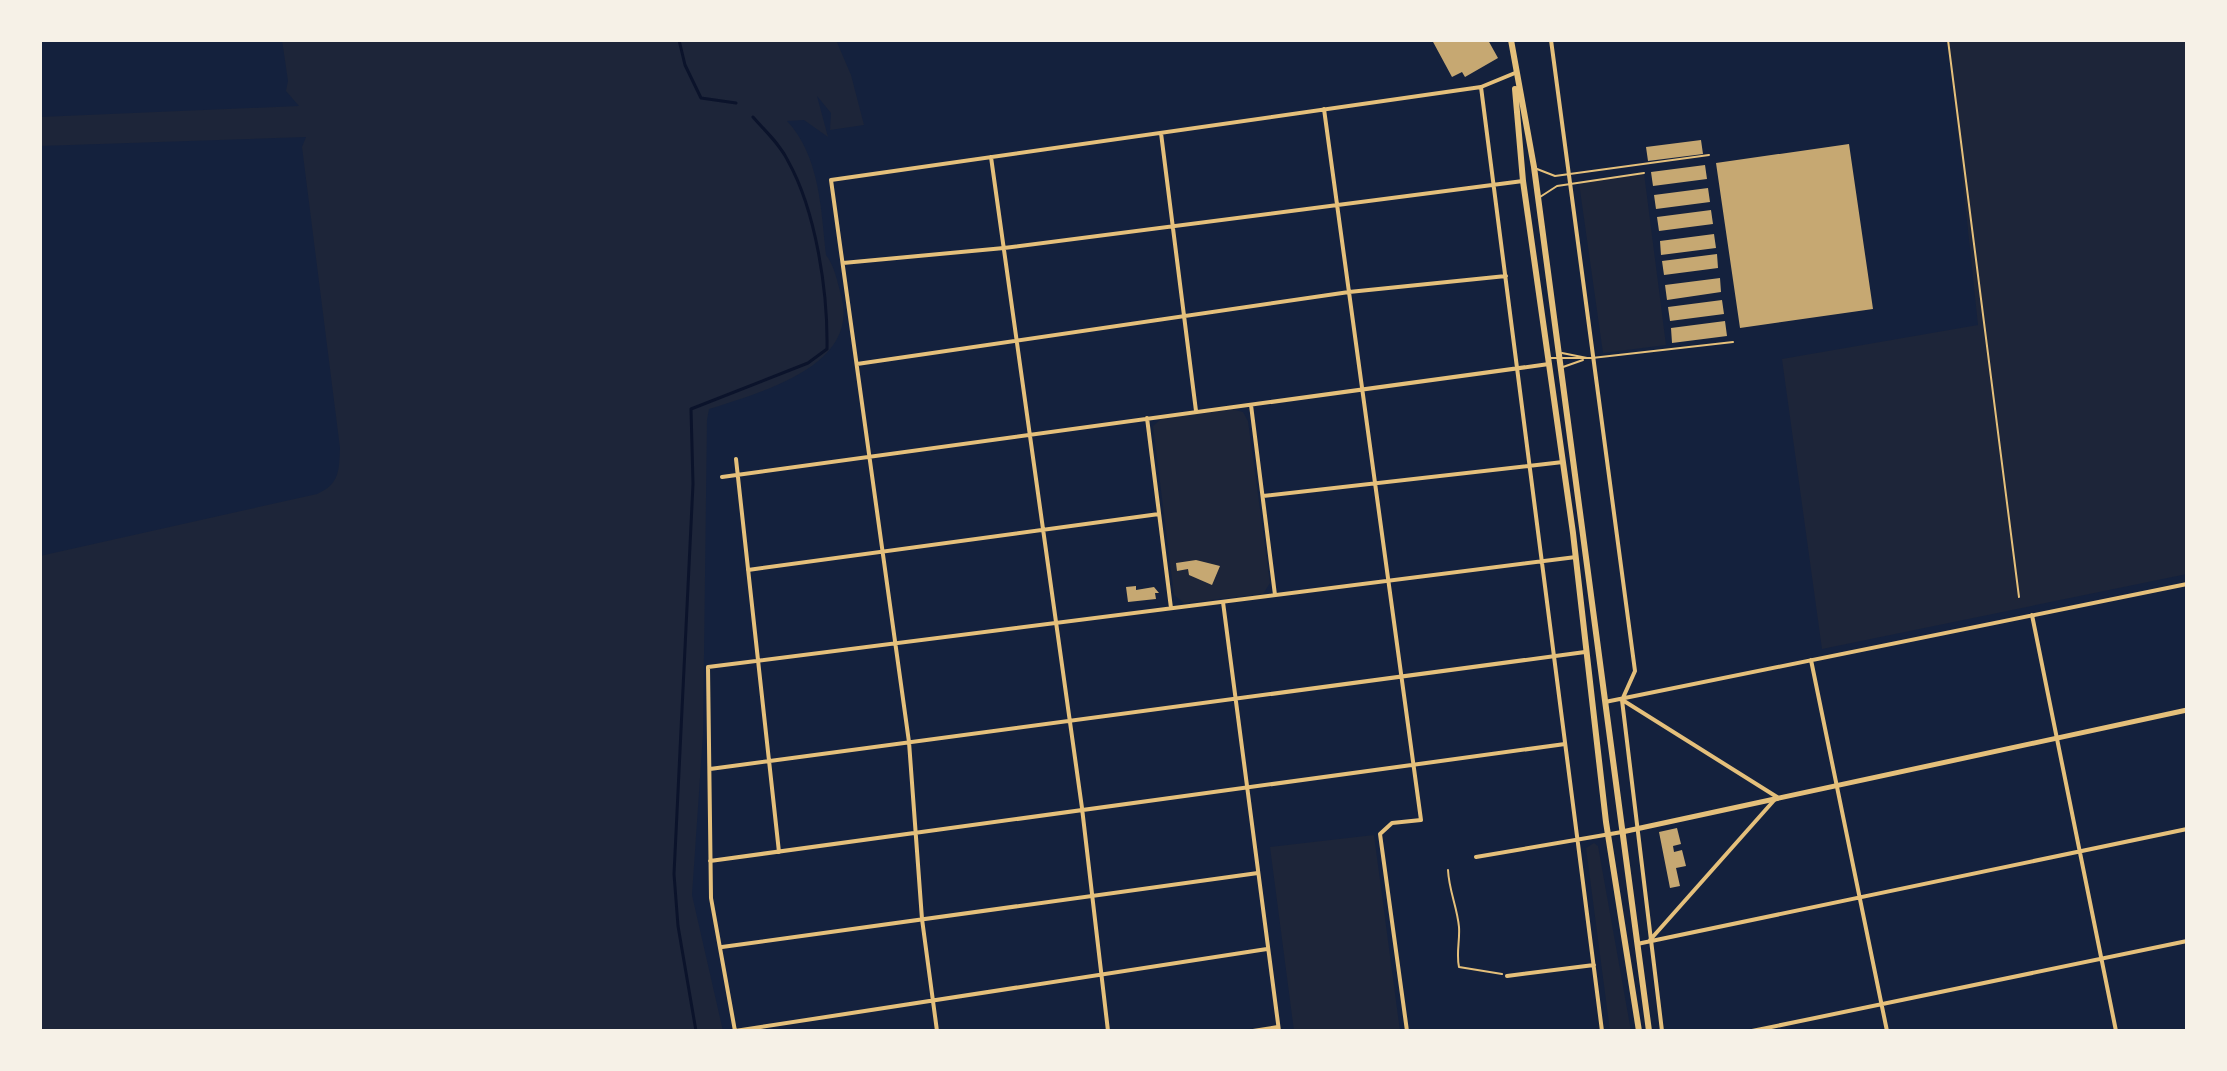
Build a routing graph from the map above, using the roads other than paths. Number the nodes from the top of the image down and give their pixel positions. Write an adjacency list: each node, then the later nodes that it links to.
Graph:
1 (1511, 40): 3 (main road)
2 (1551, 40): 11 (street)
3 (1515, 73): 4 (street); 9 (main road); 12 (main road)
4 (1481, 87): 5 (street); 13 (street)
5 (1324, 109): 6 (street); 16 (street)
6 (1161, 133): 8 (street); 17 (street)
7 (1709, 155): 11 (lane)
8 (991, 157): 18 (street); 19 (street)
9 (1534, 167): 11 (lane); 15 (main road)
10 (1644, 173): 14 (lane)
11 (1569, 174): 14 (street)
12 (1523, 181): 13 (street); 26 (main road)
13 (1494, 184): 16 (street); 20 (street)
14 (1570, 184): 15 (lane); 27 (street)
15 (1537, 201): 25 (main road)
16 (1338, 206): 17 (street); 21 (street)
17 (1173, 225): 18 (street); 22 (street)
18 (1004, 248): 19 (street); 23 (street)
19 (843, 263): 29 (street)
20 (1506, 276): 21 (street); 31 (street)
21 (1349, 292): 22 (street); 33 (street)
22 (1184, 316): 23 (street); 35 (street)
23 (1017, 339): 29 (street); 37 (street)
24 (1733, 342): 27 (lane)
25 (1557, 348): 27 (lane); 28 (main road)
26 (1547, 349): 28 (lane); 30 (main road)
27 (1592, 358): 28 (lane); 32 (lane); 66 (street)
28 (1558, 360): 32 (main road)
29 (857, 364): 38 (street)
30 (1549, 364): 31 (street); 40 (main road)
31 (1517, 368): 33 (street); 41 (street)
32 (1560, 370): 67 (main road)
33 (1363, 389): 34 (street); 44 (street)
34 (1251, 405): 35 (street); 45 (street)
35 (1196, 411): 36 (street)
36 (1147, 418): 37 (street); 46 (street)
37 (1030, 434): 38 (street); 47 (street)
38 (869, 456): 42 (street); 48 (street)
39 (736, 459): 42 (street)
40 (1563, 462): 41 (street); 49 (main road)
41 (1530, 465): 44 (street); 50 (street)
42 (738, 475): 43 (street); 51 (street)
43 (722, 477)
44 (1375, 482): 45 (street); 52 (street)
45 (1263, 496): 54 (street)
46 (1159, 514): 47 (street); 56 (street)
47 (1043, 528): 48 (street); 58 (street)
48 (883, 551): 51 (street); 59 (street)
49 (1576, 557): 50 (street); 60 (main road)
50 (1542, 562): 52 (street); 61 (street)
51 (748, 570): 63 (street)
52 (1389, 581): 54 (street); 64 (street)
53 (2187, 584): 57 (street)
54 (1275, 595): 55 (street)
55 (1223, 602): 56 (street); 65 (street)
56 (1171, 608): 58 (street)
57 (2032, 615): 62 (street); 70 (street)
58 (1056, 623): 59 (street); 69 (street)
59 (896, 643): 63 (street); 71 (street)
60 (1588, 651): 61 (street); 84 (main road)
61 (1554, 655): 64 (street); 72 (street)
62 (1811, 660): 66 (street); 76 (street)
63 (758, 661): 73 (street); 75 (street)
64 (1402, 676): 65 (street); 74 (street)
65 (1235, 698): 69 (street); 77 (street)
66 (1622, 700): 67 (street); 78 (street); 80 (street)
67 (1605, 702): 83 (main road)
68 (2187, 710): 70 (street)
69 (1070, 721): 71 (street); 79 (street)
70 (2056, 736): 76 (street); 86 (street)
71 (909, 742): 73 (street); 82 (street)
72 (1565, 744): 74 (street); 85 (street)
73 (769, 761): 75 (street); 87 (street)
74 (1414, 764): 77 (street); 110 (street)
75 (709, 769): 89 (street)
76 (1836, 784): 78 (street); 91 (street)
77 (1246, 786): 79 (street); 90 (street)
78 (1777, 797): 80 (street); 94 (street)
79 (1082, 808): 82 (street); 92 (street)
80 (1638, 826): 83 (street); 94 (street)
81 (2187, 829): 86 (street)
82 (917, 832): 87 (street); 93 (street)
83 (1622, 832): 84 (street); 96 (main road)
84 (1607, 834): 85 (street); 112 (main road)
85 (1578, 840): 88 (street); 100 (street)
86 (2080, 851): 91 (street); 99 (street)
87 (779, 852): 89 (street)
88 (1476, 857)
89 (710, 861): 97 (street)
90 (1258, 873): 92 (street); 98 (street)
91 (1859, 895): 94 (street); 104 (street)
92 (1091, 896): 93 (street); 101 (street)
93 (922, 919): 97 (street); 103 (street)
94 (1649, 941): 96 (street); 114 (street)
95 (2187, 941): 99 (street)
96 (1636, 944): 113 (main road)
97 (722, 947): 106 (street)
98 (1267, 949): 101 (street); 105 (street)
99 (2102, 960): 104 (street); 117 (street)
100 (1594, 965): 102 (street); 111 (street)
101 (1100, 975): 103 (street); 108 (street)
102 (1507, 976)
103 (934, 1000): 106 (street); 107 (street)
104 (1882, 1004): 115 (street); 116 (street)
105 (1278, 1029): 109 (street)
106 (735, 1031)
107 (937, 1031)
108 (1108, 1031)
109 (1253, 1031)
110 (1407, 1031)
111 (1602, 1031)
112 (1639, 1031)
113 (1649, 1031)
114 (1662, 1031)
115 (1752, 1031)
116 (1887, 1031)
117 (2116, 1031)

